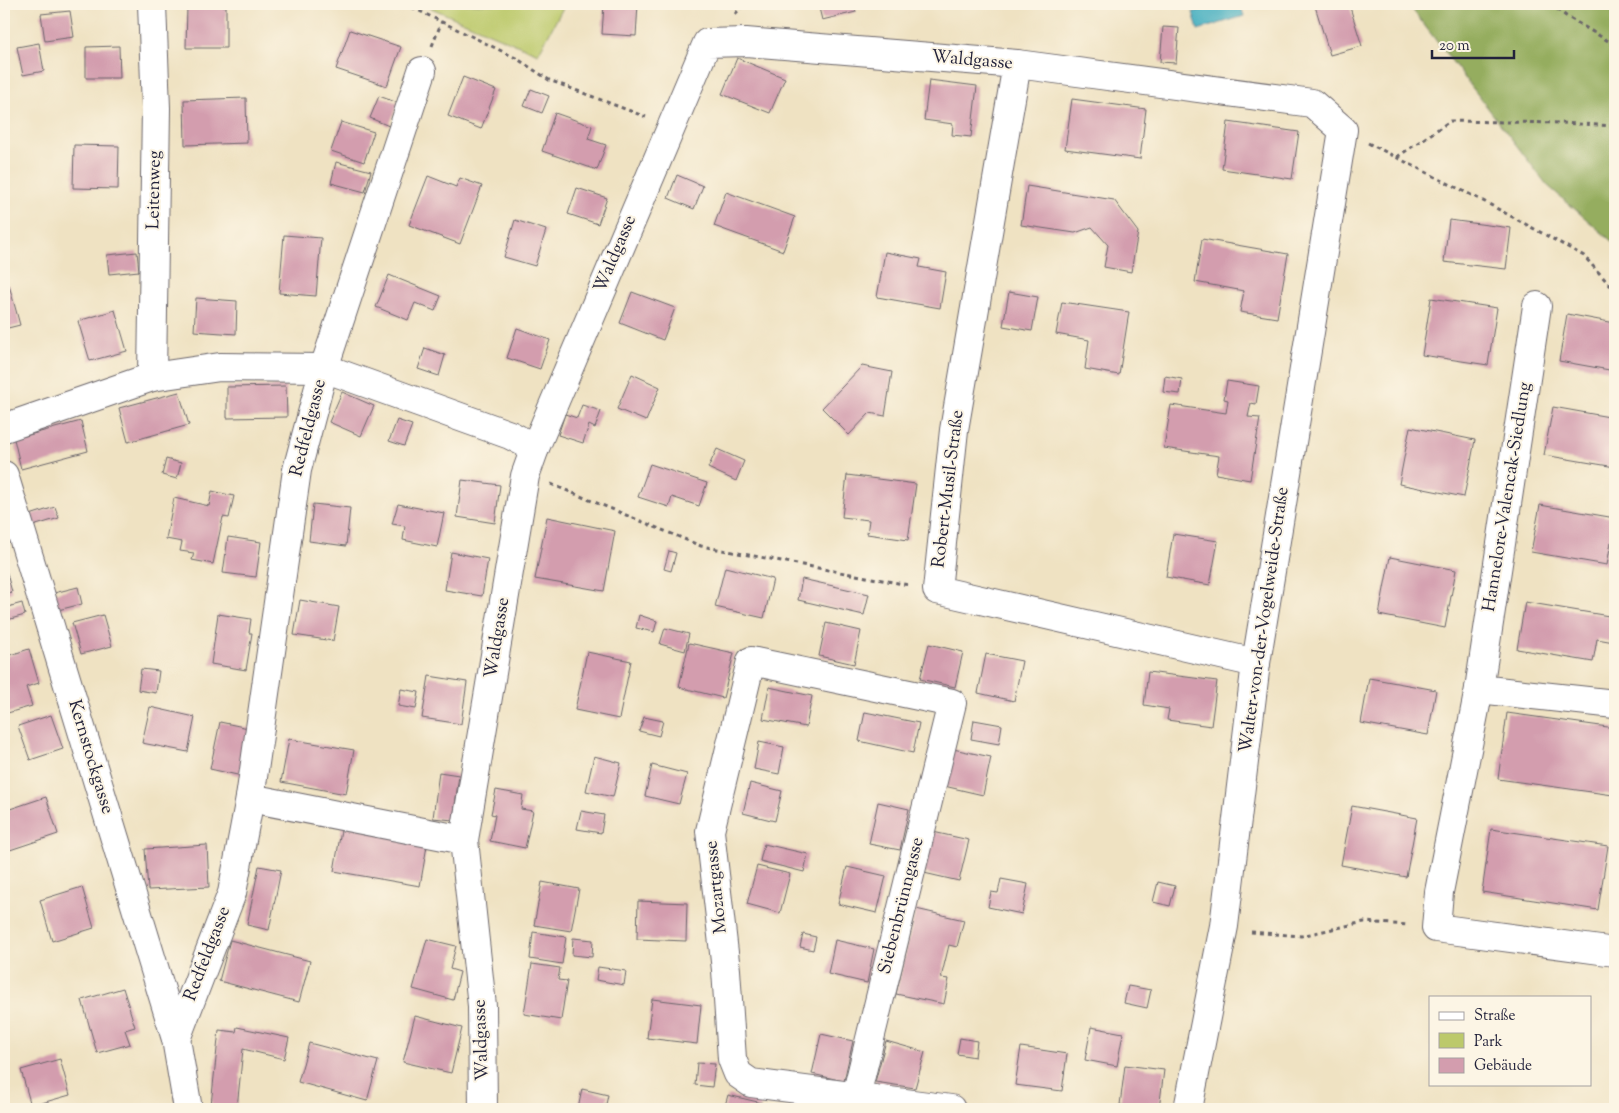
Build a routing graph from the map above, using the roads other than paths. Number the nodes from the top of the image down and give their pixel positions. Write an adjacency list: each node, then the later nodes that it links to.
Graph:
1 (152, 4): 7 (street, Leitenweg)
2 (1017, 64): 4 (street, Waldgasse); 9 (street, Waldgasse); 11 (street, Robert-Musil-Straße)
3 (422, 71): 6 (street, Redfeldgasse)
4 (1343, 130): 11 (street, Walter-von-der-Vogelweide-Straße)
5 (1537, 306): 12 (street, Hannelore-Valencak-Siedlung)
6 (324, 368): 7 (street); 9 (street); 15 (street, Redfeldgasse)
7 (152, 377): 8 (street)
8 (4, 428)
9 (535, 448): 16 (street, Waldgasse)
10 (4, 475): 18 (street, Kernstockgasse)
11 (1256, 663): 23 (street, Walter-von-der-Vogelweide-Straße)
12 (1479, 689): 14 (street); 17 (street, Hannelore-Valencak-Siedlung)
13 (952, 703): 19 (street, Siebenbrünngasse); 19 (street, Mozartgasse)
14 (1615, 704)
15 (250, 798): 16 (street); 18 (street, Redfeldgasse)
16 (464, 840): 21 (street, Waldgasse)
17 (1615, 952)
18 (176, 1039): 20 (street)
19 (854, 1103): 22 (street, Mozartgasse)
20 (188, 1109)
21 (483, 1109)
22 (951, 1109)
23 (1188, 1109)

